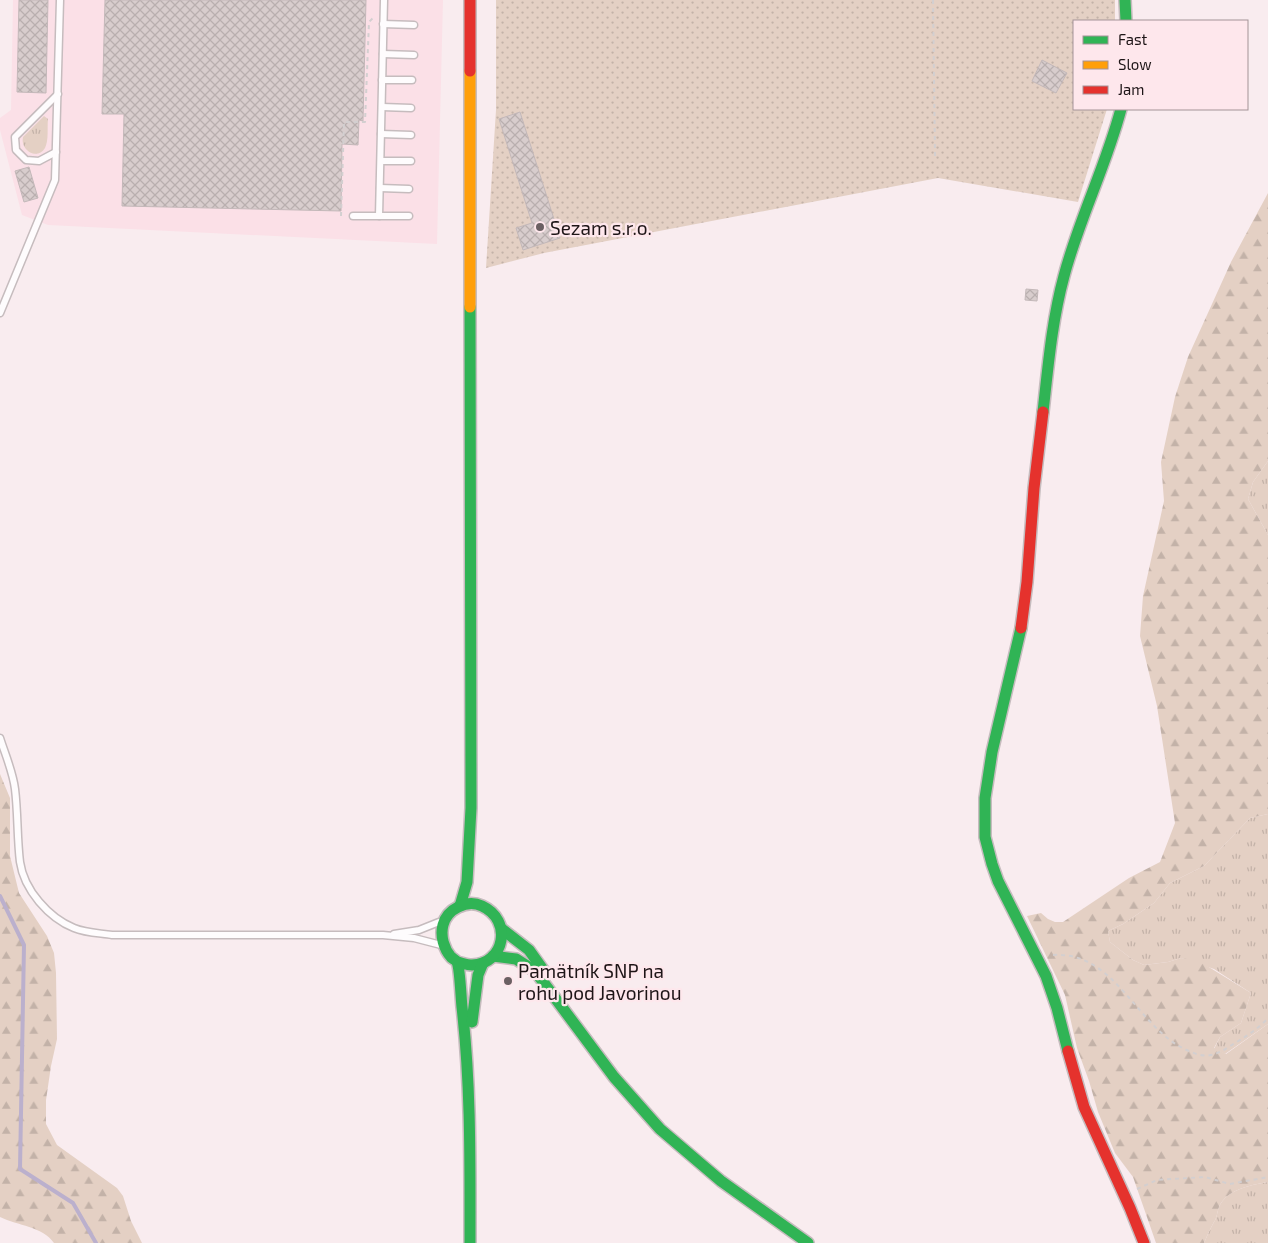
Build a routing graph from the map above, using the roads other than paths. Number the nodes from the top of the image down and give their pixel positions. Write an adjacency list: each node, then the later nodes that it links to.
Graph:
1 (60, 0): 12 (lane)
2 (384, 0): 6 (lane)
3 (470, 0): 28 (main road)
4 (1125, 0): 5 (main road)
5 (1126, 20)
6 (384, 24): 7 (lane); 8 (lane)
7 (414, 25)
8 (383, 54): 9 (lane); 10 (lane)
9 (414, 55)
10 (382, 80): 11 (lane); 13 (lane)
11 (412, 80)
12 (58, 94): 18 (lane); 18 (lane)
13 (382, 107): 14 (lane); 16 (lane)
14 (411, 108)
15 (1120, 110): 42 (main road)
16 (381, 134): 17 (lane); 19 (lane)
17 (411, 135)
18 (56, 152): 26 (lane)
19 (380, 161): 20 (lane); 21 (lane)
20 (411, 161)
21 (380, 188): 22 (lane); 24 (lane)
22 (410, 189)
23 (353, 216): 24 (lane)
24 (379, 216): 25 (lane)
25 (409, 216)
26 (0, 314)
27 (0, 738): 33 (lane)
28 (471, 808): 29 (main road); 30 (main road)
29 (460, 906): 30 (main road); 31 (main road)
30 (486, 908): 32 (main road)
31 (445, 920): 33 (lane); 34 (main road)
32 (502, 928): 35 (main road); 38 (main road)
33 (382, 935): 34 (lane)
34 (443, 946): 36 (main road)
35 (494, 956): 37 (main road); 38 (main road)
36 (457, 962): 37 (main road); 39 (main road)
37 (483, 964): 39 (main road)
38 (570, 1017): 41 (main road)
39 (468, 1057): 40 (main road)
40 (470, 1243)
41 (808, 1243)
42 (1144, 1243)

